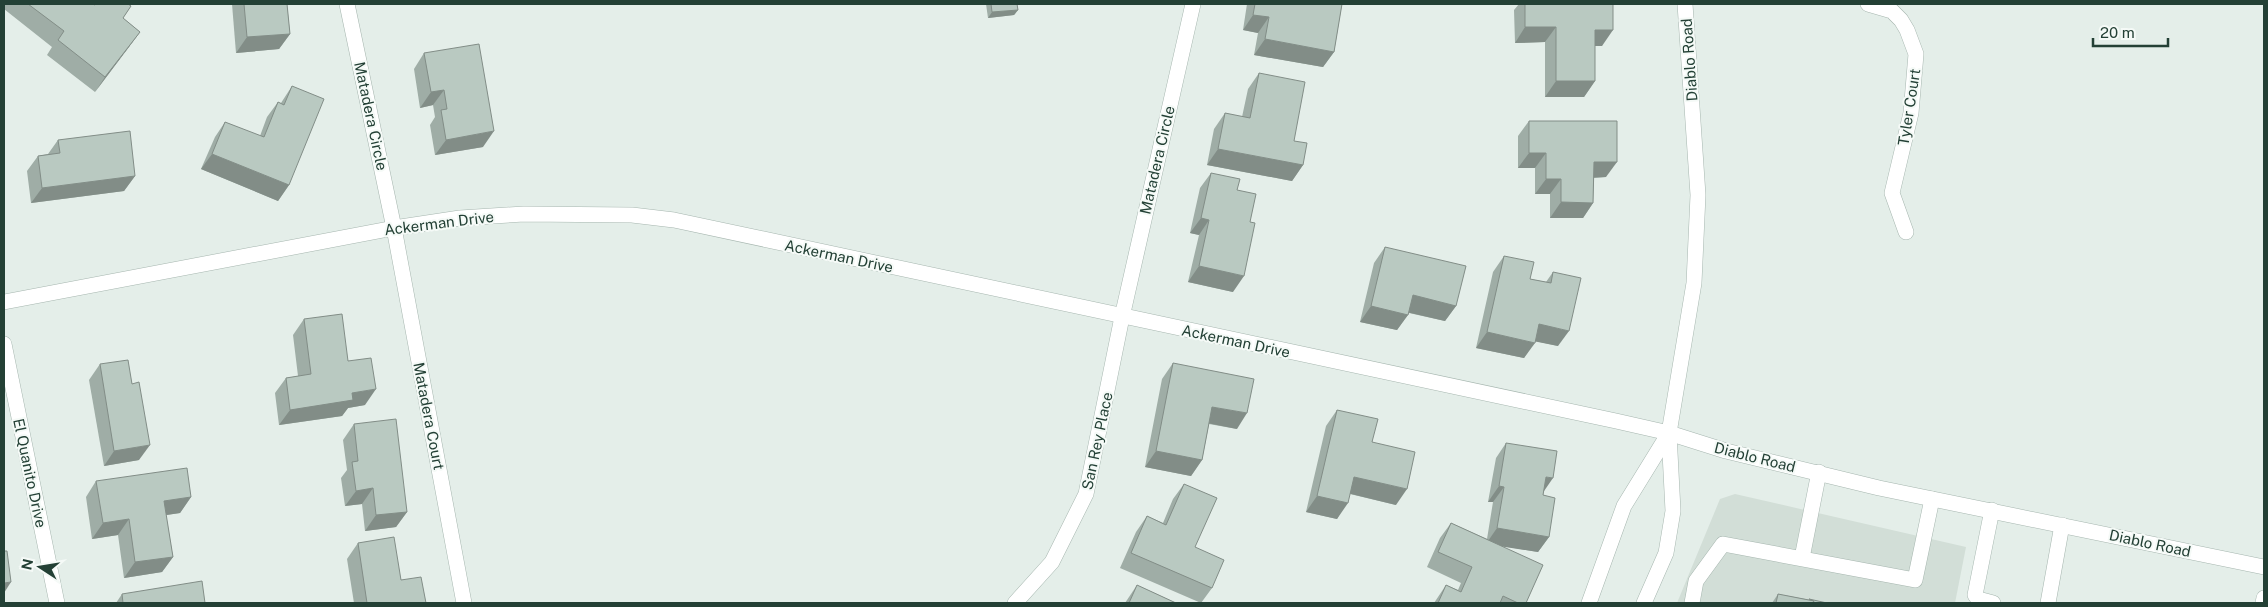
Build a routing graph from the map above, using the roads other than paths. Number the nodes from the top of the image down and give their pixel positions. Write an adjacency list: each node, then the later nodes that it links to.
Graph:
1 (347, 4): 5 (street, Matadera Circle)
2 (1193, 4): 8 (street, Matadera Circle)
3 (1685, 4): 10 (street, Diablo Road)
4 (1868, 4): 6 (street, Tyler Court)
5 (394, 228): 7 (street, Ackerman Drive); 8 (street, Ackerman Drive); 19 (street, Matadera Court)
6 (1906, 232)
7 (4, 302)
8 (1122, 317): 10 (street, Ackerman Drive); 20 (street, San Rey Place)
9 (4, 344): 18 (street, El Quanito Drive)
10 (1669, 433): 11 (street, Diablo Road); 21 (street); 22 (street)
11 (1819, 472): 12 (street, Diablo Road); 15 (street)
12 (1932, 499): 13 (street, Diablo Road); 15 (street)
13 (1992, 510): 14 (street, Diablo Road); 24 (street)
14 (2062, 526): 16 (street, Diablo Road); 25 (street)
15 (1802, 558): 23 (street)
16 (2264, 567)
17 (2264, 598): 26 (street)
18 (57, 603)
19 (464, 603)
20 (1015, 603)
21 (1589, 603)
22 (1644, 603)
23 (1692, 603)
24 (1993, 603)
25 (2048, 603)
26 (2263, 603)

